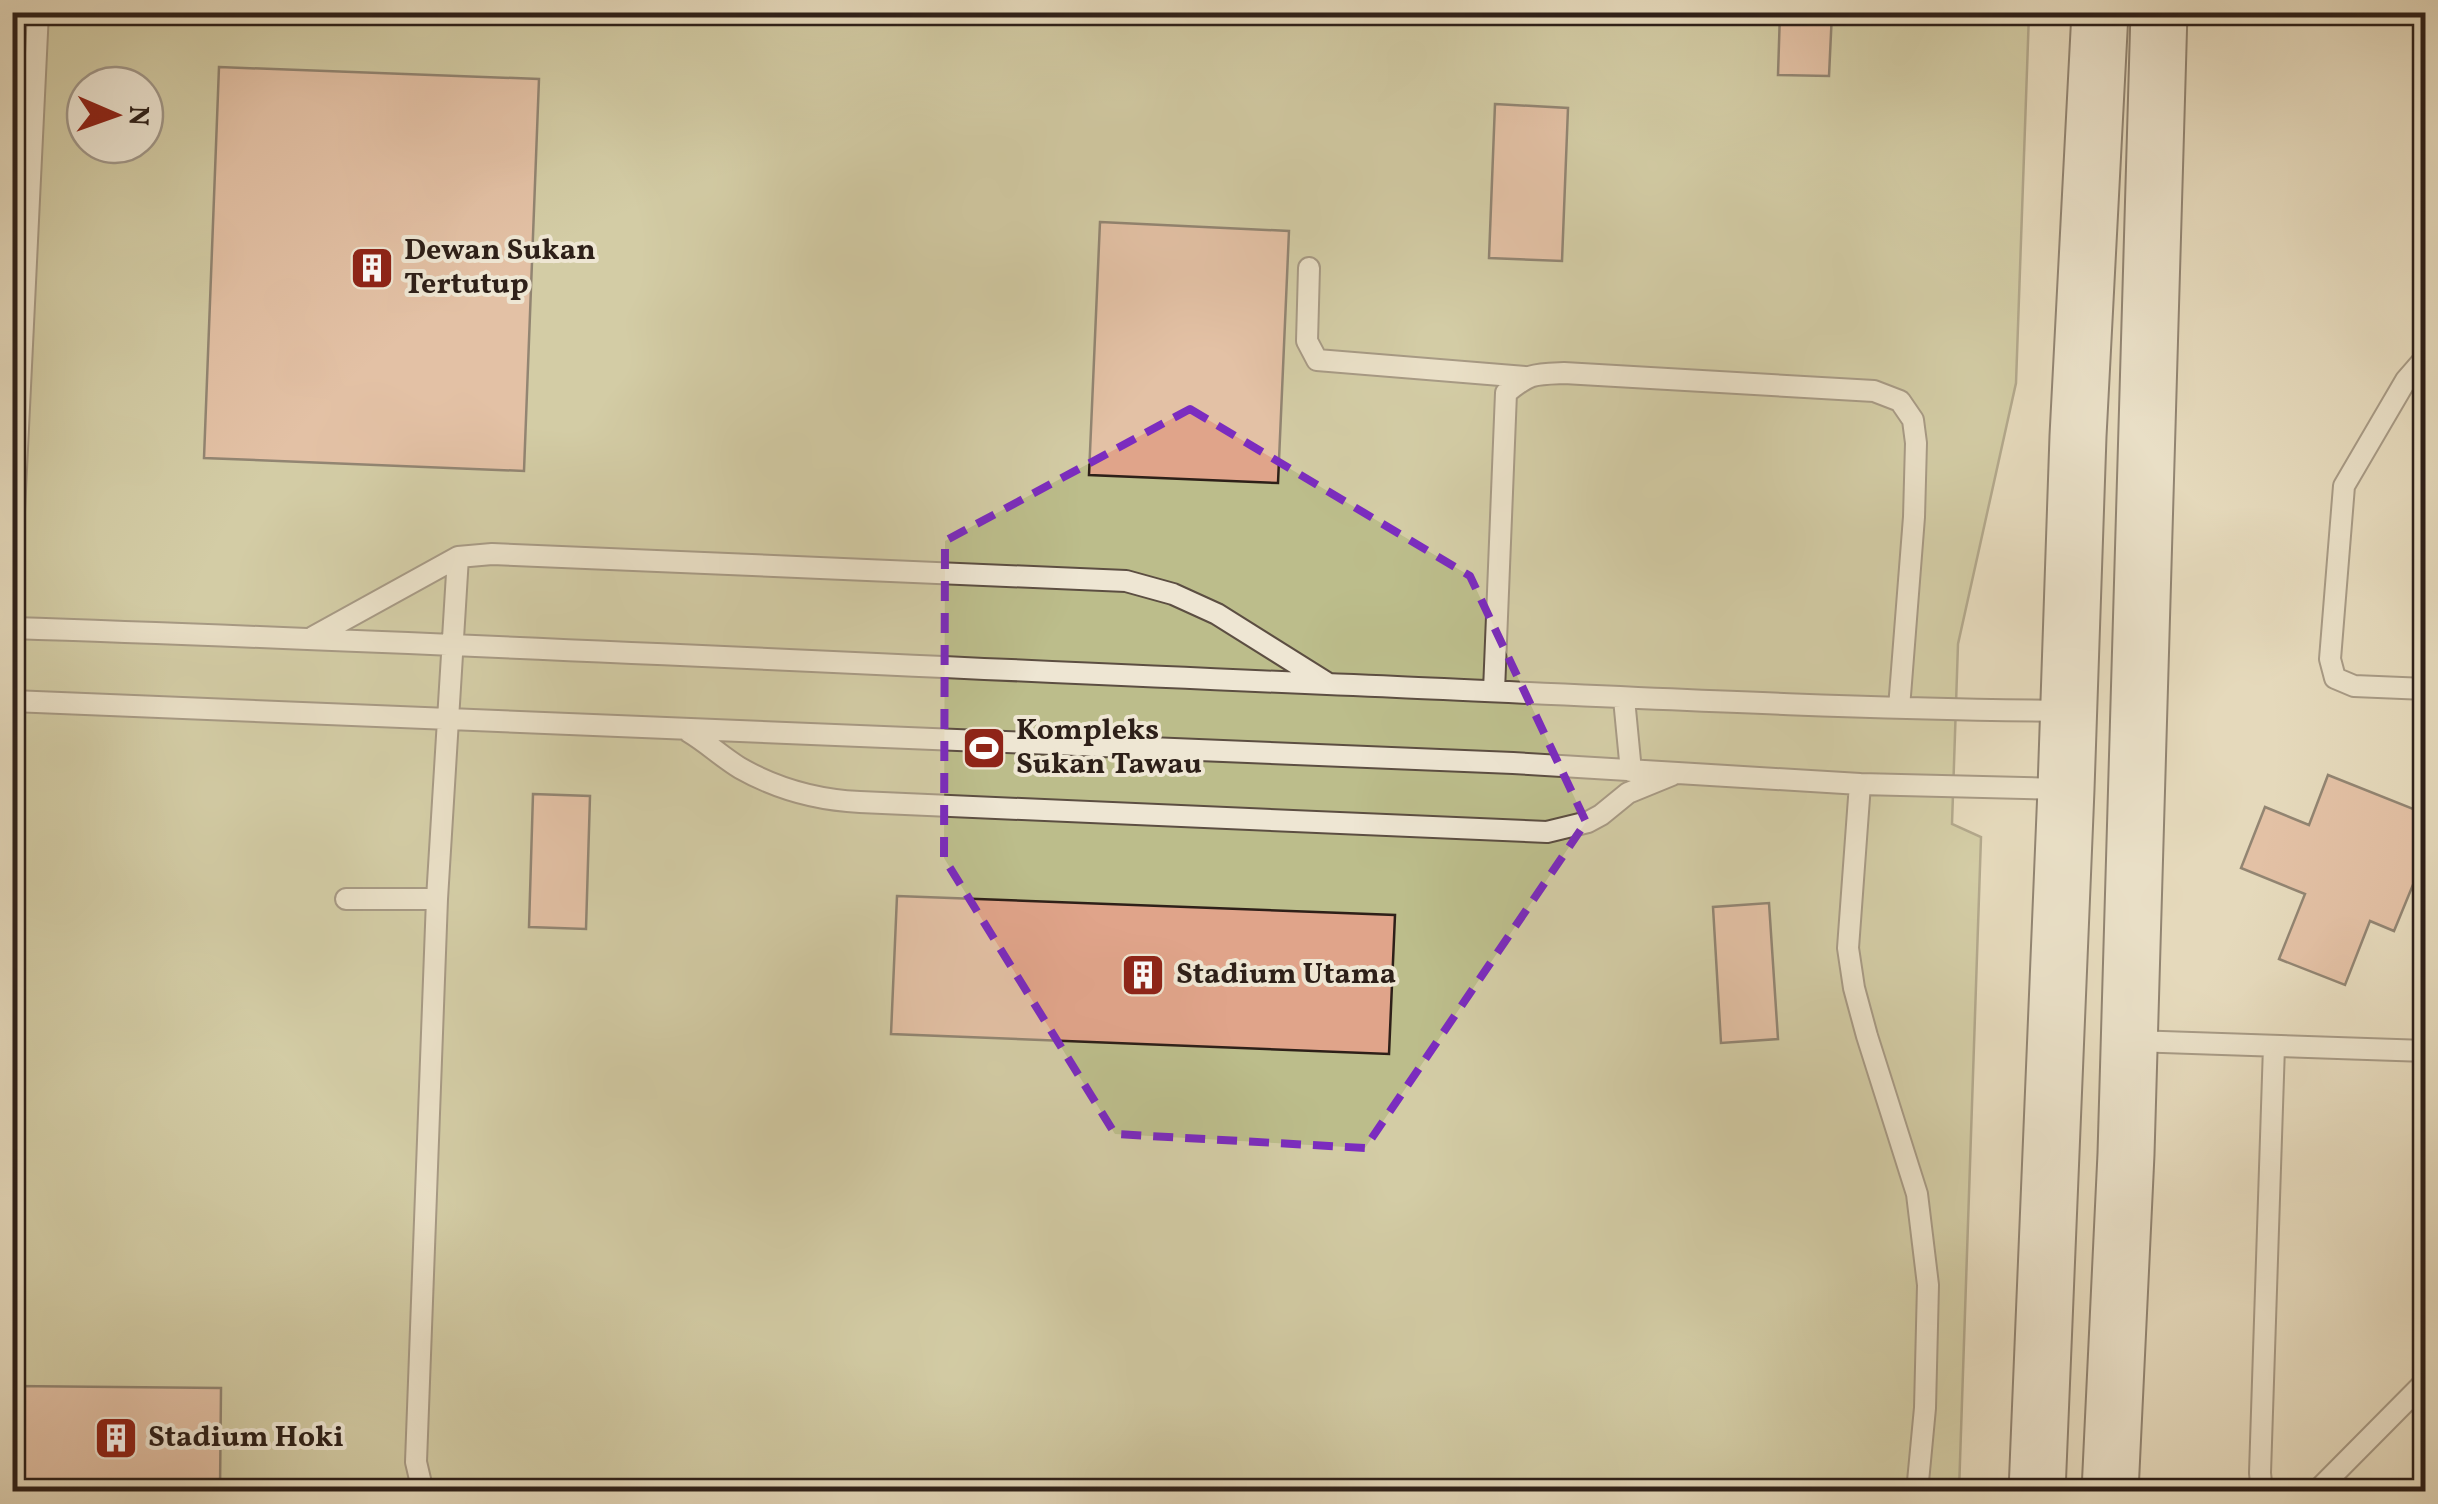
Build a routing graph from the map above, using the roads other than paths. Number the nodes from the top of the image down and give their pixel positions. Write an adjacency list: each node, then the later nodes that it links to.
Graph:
1 (38, 12): 10 (lane)
2 (2100, 12): 9 (main road)
3 (2158, 12): 4 (main road)
4 (2153, 142): 8 (main road); 9 (main road)
5 (1309, 268): 7 (lane)
6 (2426, 357): 16 (lane)
7 (1525, 377): 17 (lane); 20 (lane)
8 (2146, 435): 27 (main road); 30 (main road)
9 (2078, 436): 21 (main road)
10 (12, 553)
11 (458, 557): 13 (lane); 14 (lane); 15 (lane)
12 (12, 628): 13 (lane)
13 (311, 638): 14 (lane)
14 (451, 646): 15 (lane); 22 (lane)
15 (1328, 684): 17 (lane)
16 (2426, 689)
17 (1494, 692): 18 (lane)
18 (1624, 698): 20 (lane); 24 (lane)
19 (12, 702): 22 (lane)
20 (1899, 708): 21 (lane)
21 (2069, 712): 27 (main road)
22 (448, 719): 23 (lane); 29 (lane)
23 (684, 729): 24 (lane); 25 (lane)
24 (1630, 771): 25 (lane)
25 (1678, 772): 26 (lane)
26 (1860, 784): 27 (lane); 37 (lane)
27 (2066, 789): 35 (main road)
28 (346, 899): 29 (lane)
29 (436, 899): 36 (lane)
30 (2129, 1041): 31 (lane); 33 (main road)
31 (2274, 1046): 32 (lane); 39 (lane)
32 (2426, 1052)
33 (2126, 1154): 35 (main road); 38 (main road)
34 (2426, 1380): 40 (lane)
35 (2037, 1491)
36 (423, 1492)
37 (1917, 1492)
38 (2110, 1492)
39 (2262, 1492)
40 (2316, 1492)

